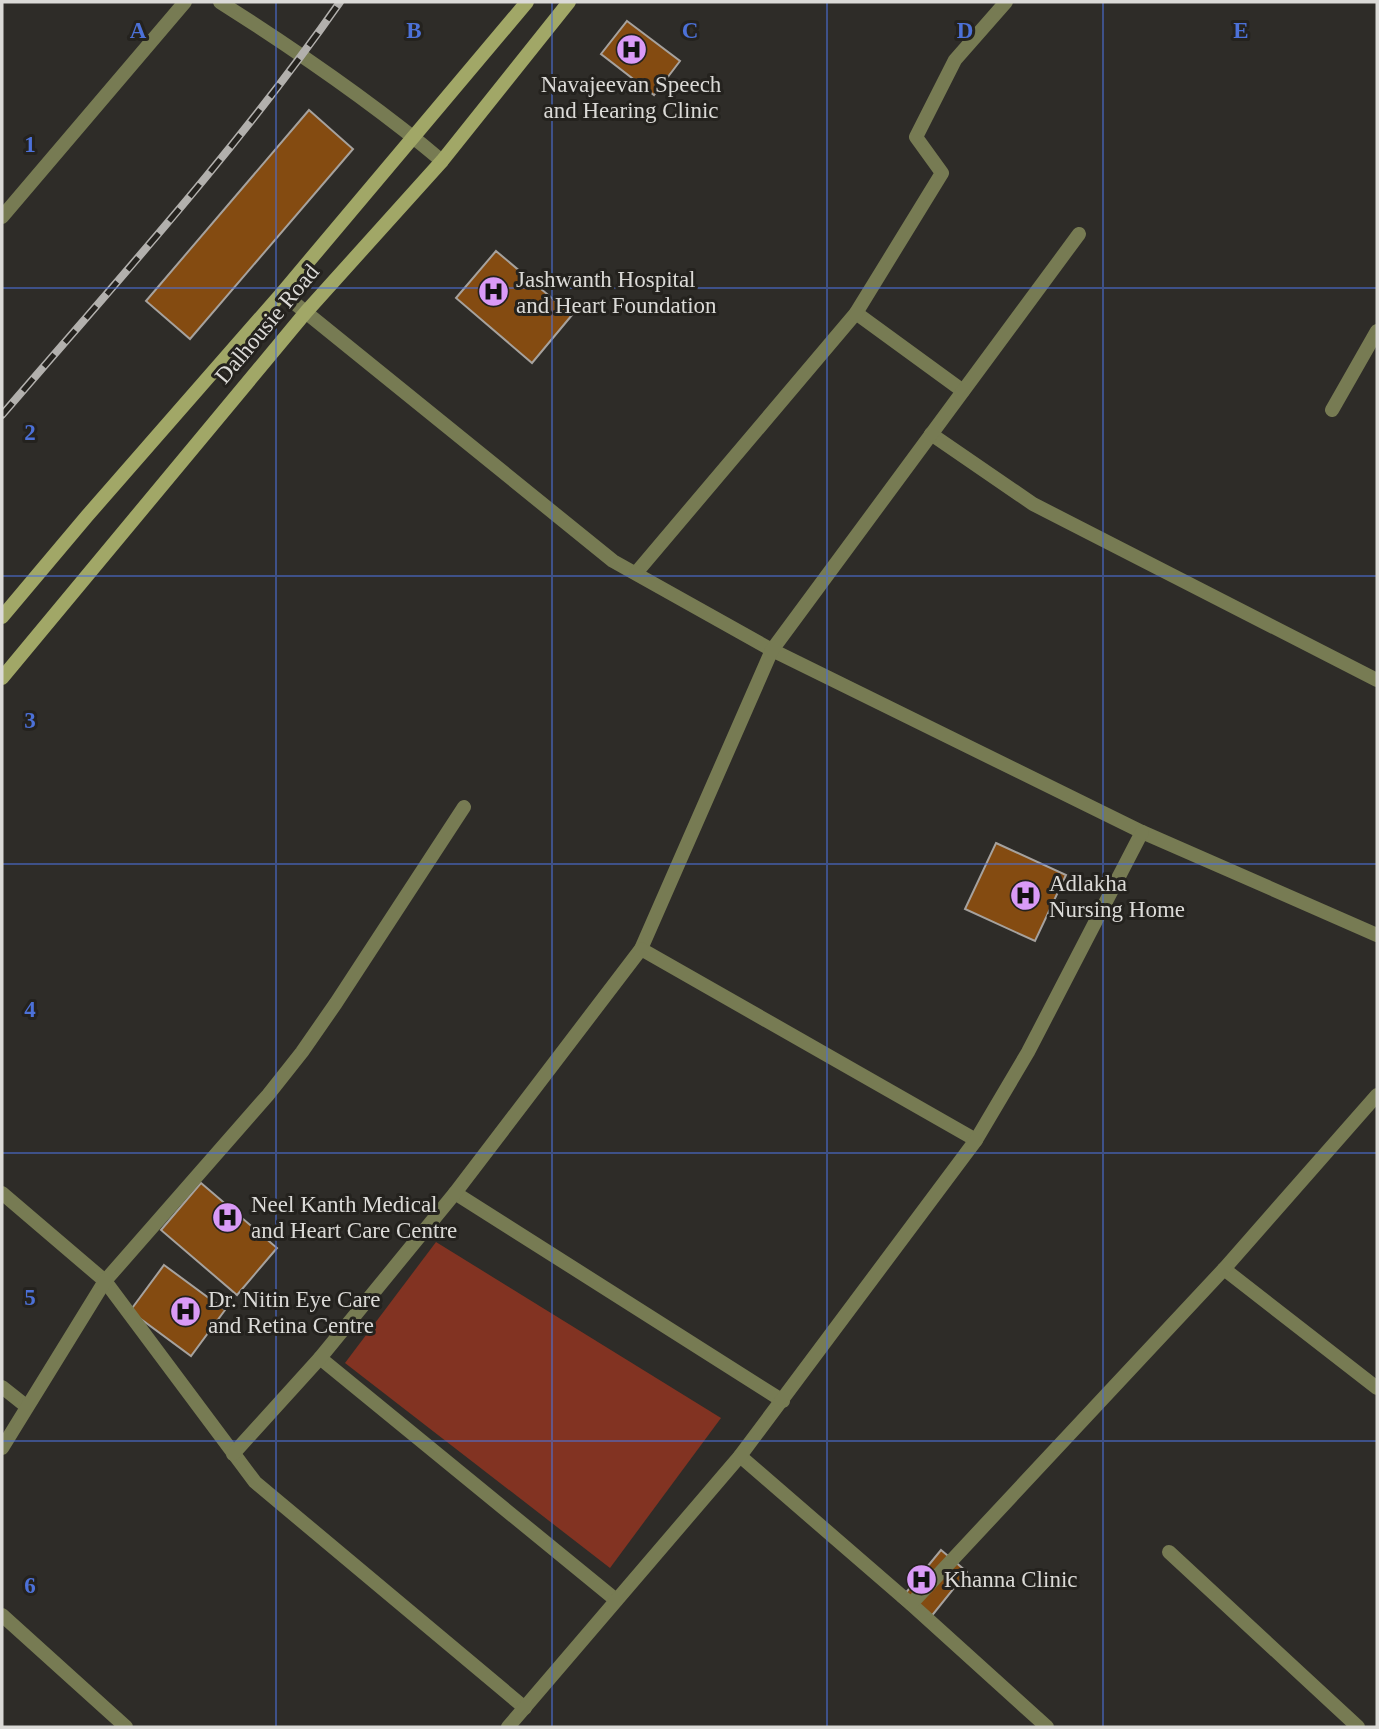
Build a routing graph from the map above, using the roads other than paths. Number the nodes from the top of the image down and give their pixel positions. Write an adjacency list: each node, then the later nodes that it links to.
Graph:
1 (185, 2): 8 (street)
2 (220, 2): 6 (street)
3 (527, 2): 6 (street, Dalhousie Road)
4 (569, 2): 7 (street, Dalhousie Road)
5 (1006, 2): 12 (street)
6 (413, 136): 7 (street); 10 (street, Dalhousie Road)
7 (442, 161): 11 (street, Dalhousie Road)
8 (2, 217)
9 (1079, 234): 14 (street)
10 (282, 293): 11 (street); 18 (street, Dalhousie Road)
11 (306, 312): 17 (street); 20 (street, Dalhousie Road)
12 (856, 313): 14 (street); 17 (street)
13 (1377, 331): 15 (street)
14 (963, 391): 16 (street)
15 (1332, 410)
16 (931, 435): 19 (street); 21 (street)
17 (636, 573): 19 (street)
18 (2, 617)
19 (772, 650): 23 (street); 25 (street)
20 (2, 678)
21 (1377, 680)
22 (464, 807): 31 (street)
23 (1142, 832): 24 (street); 27 (street)
24 (1377, 935)
25 (641, 949): 27 (street); 29 (street)
26 (1377, 1095): 30 (street)
27 (976, 1140): 35 (street)
28 (2, 1193): 31 (street)
29 (455, 1193): 32 (street); 35 (street)
30 (1224, 1269): 34 (street); 42 (street)
31 (105, 1280): 36 (street); 38 (street)
32 (320, 1358): 38 (street); 41 (street)
33 (2, 1387): 36 (street)
34 (1377, 1388)
35 (783, 1401): 39 (street)
36 (26, 1406): 37 (street)
37 (2, 1448)
38 (233, 1454): 44 (street)
39 (740, 1456): 41 (street); 42 (street)
40 (1169, 1552): 48 (street)
41 (616, 1600): 44 (street)
42 (911, 1604): 47 (street)
43 (2, 1615): 45 (street)
44 (525, 1708): 46 (street)
45 (126, 1727)
46 (508, 1727)
47 (1047, 1727)
48 (1358, 1727)

